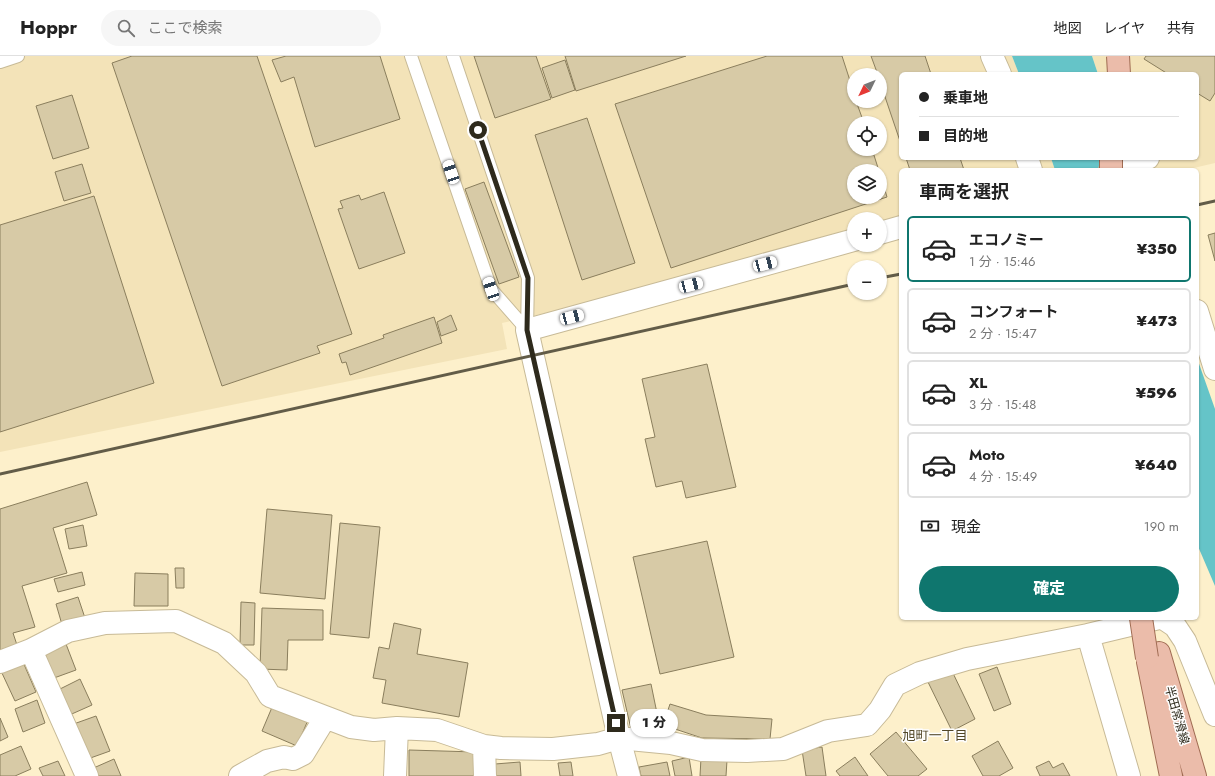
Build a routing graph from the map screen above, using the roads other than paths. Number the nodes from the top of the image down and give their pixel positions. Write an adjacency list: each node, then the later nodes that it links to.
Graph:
1 (18, 56): 7 (lane)
2 (411, 56): 18 (lane)
3 (453, 56): 18 (lane)
4 (992, 56): 8 (street)
5 (1107, 56): 9 (main road)
6 (1117, 56): 10 (main road, bridge); 11 (street)
7 (0, 62)
8 (999, 72)
9 (1108, 72)
10 (1119, 72)
11 (1122, 72)
12 (1132, 162): 13 (street)
13 (1116, 168)
14 (899, 228): 15 (street)
15 (887, 231)
16 (847, 242): 18 (street)
17 (1199, 317): 19 (street)
18 (527, 330): 31 (street)
19 (1215, 369)
20 (1142, 620): 26 (main road, bridge)
21 (1151, 620): 24 (street)
22 (1154, 620): 26 (main road)
23 (1167, 620): 28 (street)
24 (1088, 636): 31 (street); 38 (street)
25 (31, 650): 27 (street); 29 (street); 33 (street)
26 (1153, 656): 39 (main road, 半田常滑線); 40 (main road, 半田常滑線)
27 (0, 662)
28 (1215, 715)
29 (325, 718): 30 (street); 34 (street)
30 (397, 728): 32 (street); 35 (street)
31 (619, 738): 32 (street); 37 (street)
32 (484, 746): 36 (street)
33 (87, 776)
34 (240, 776)
35 (395, 776)
36 (485, 776)
37 (629, 776)
38 (1129, 776)
39 (1171, 776)
40 (1195, 776)

